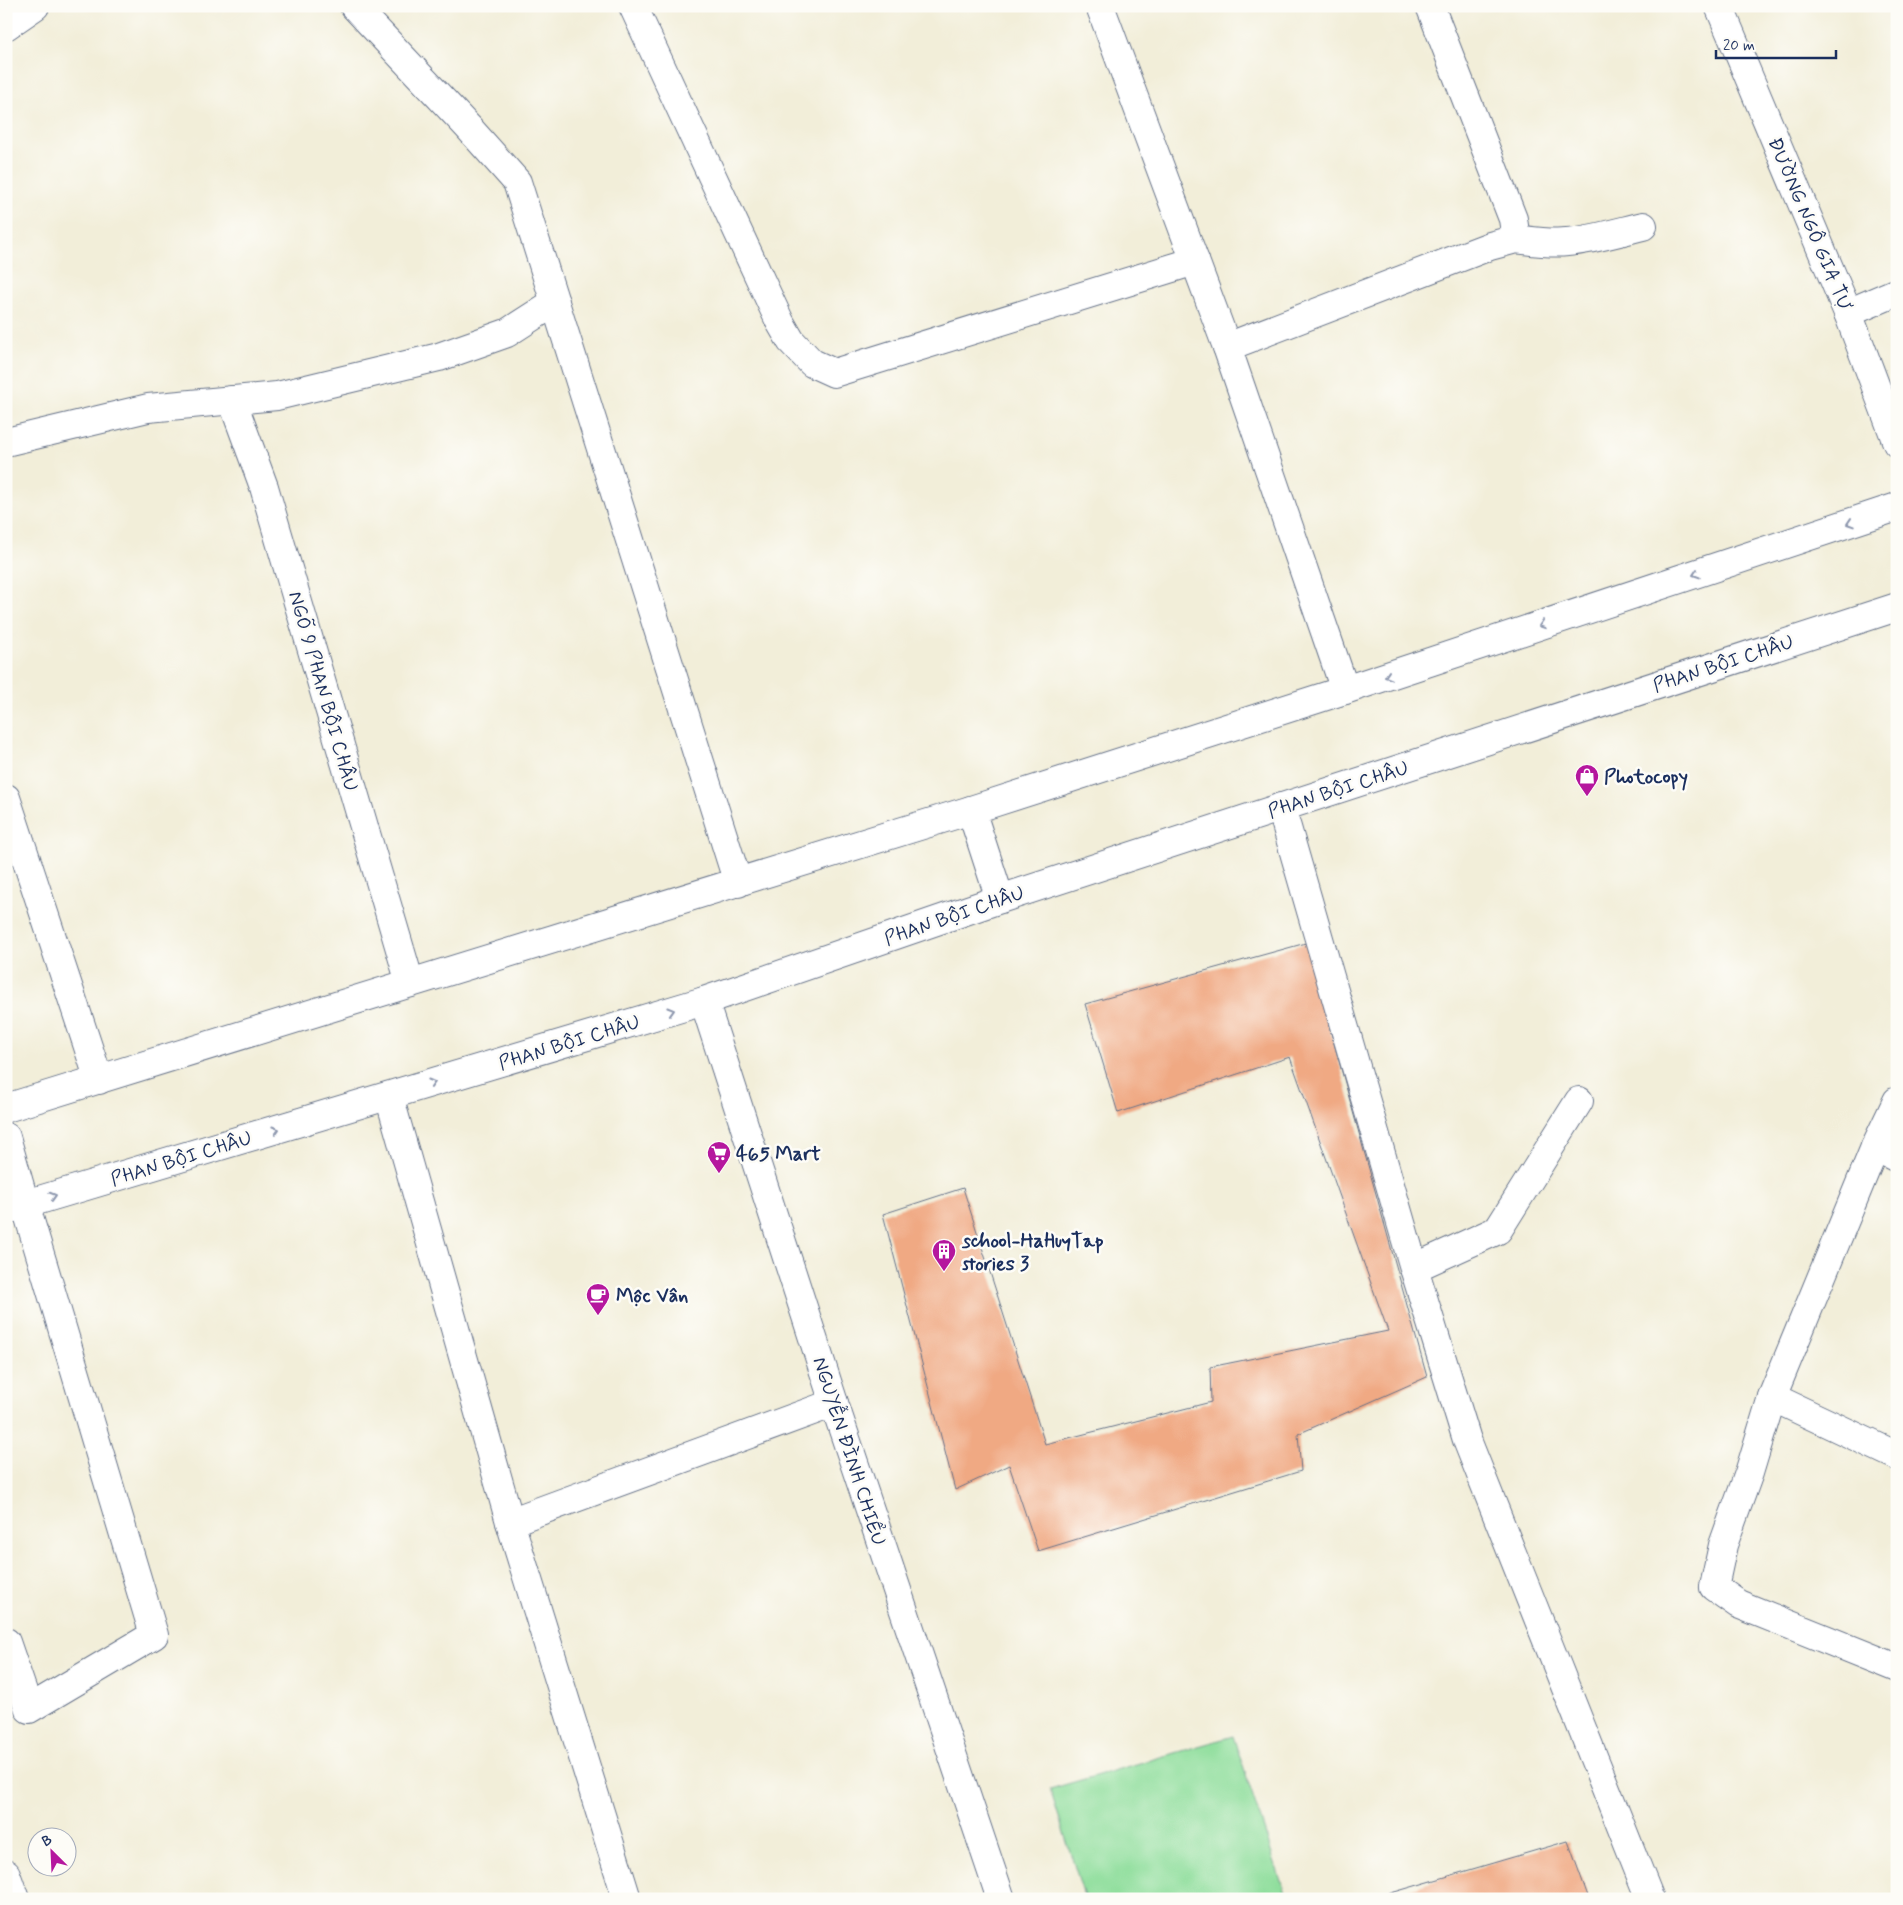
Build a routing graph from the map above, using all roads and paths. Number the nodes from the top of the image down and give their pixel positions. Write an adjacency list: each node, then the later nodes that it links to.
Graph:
1 (35, 6): 7 (street)
2 (354, 6): 12 (street)
3 (633, 6): 10 (street)
4 (1100, 6): 10 (street)
5 (1430, 6): 9 (street)
6 (1719, 6): 13 (street, ĐƯỜNG NGÔ GIA TỰ)
7 (6, 26)
8 (1642, 226): 9 (street)
9 (1516, 239): 14 (street)
10 (1195, 261): 14 (street)
11 (1897, 292): 13 (street)
12 (555, 302): 15 (street); 24 (street)
13 (1848, 313): 17 (street, ĐƯỜNG NGÔ GIA TỰ)
14 (1227, 347): 20 (street)
15 (232, 400): 16 (street); 26 (street, NGÕ 9 PHAN BỘI CHÂU)
16 (6, 442)
17 (1897, 444)
18 (1897, 507): 20 (street, one-way to 20)
19 (1897, 607): 22 (street, PHAN BỘI CHÂU)
20 (1345, 690): 23 (street)
21 (6, 798): 28 (street)
22 (1281, 807): 25 (street, PHAN BỘI CHÂU); 36 (street)
23 (971, 810): 24 (street); 25 (street)
24 (738, 883): 26 (street)
25 (1000, 899): 27 (street, PHAN BỘI CHÂU)
26 (410, 983): 28 (street)
27 (704, 1001): 29 (street, PHAN BỘI CHÂU, one-way to 27); 38 (street, NGUYỄN ĐÌNH CHIỂU)
28 (99, 1080): 32 (street)
29 (389, 1096): 35 (street, PHAN BỘI CHÂU, one-way to 29); 40 (street)
30 (1579, 1101): 36 (street)
31 (1897, 1101): 34 (street)
32 (6, 1108)
33 (6, 1137): 35 (street)
34 (1886, 1152): 37 (street)
35 (16, 1207): 41 (street)
36 (1414, 1268): 47 (street)
37 (1772, 1396): 39 (street); 42 (street)
38 (834, 1403): 40 (street); 46 (street, NGUYỄN ĐÌNH CHIỂU)
39 (1897, 1456)
40 (510, 1522): 45 (street)
41 (6, 1642)
42 (1897, 1668)
43 (6, 1874): 44 (street)
44 (16, 1899)
45 (628, 1899)
46 (1002, 1899)
47 (1650, 1899)

